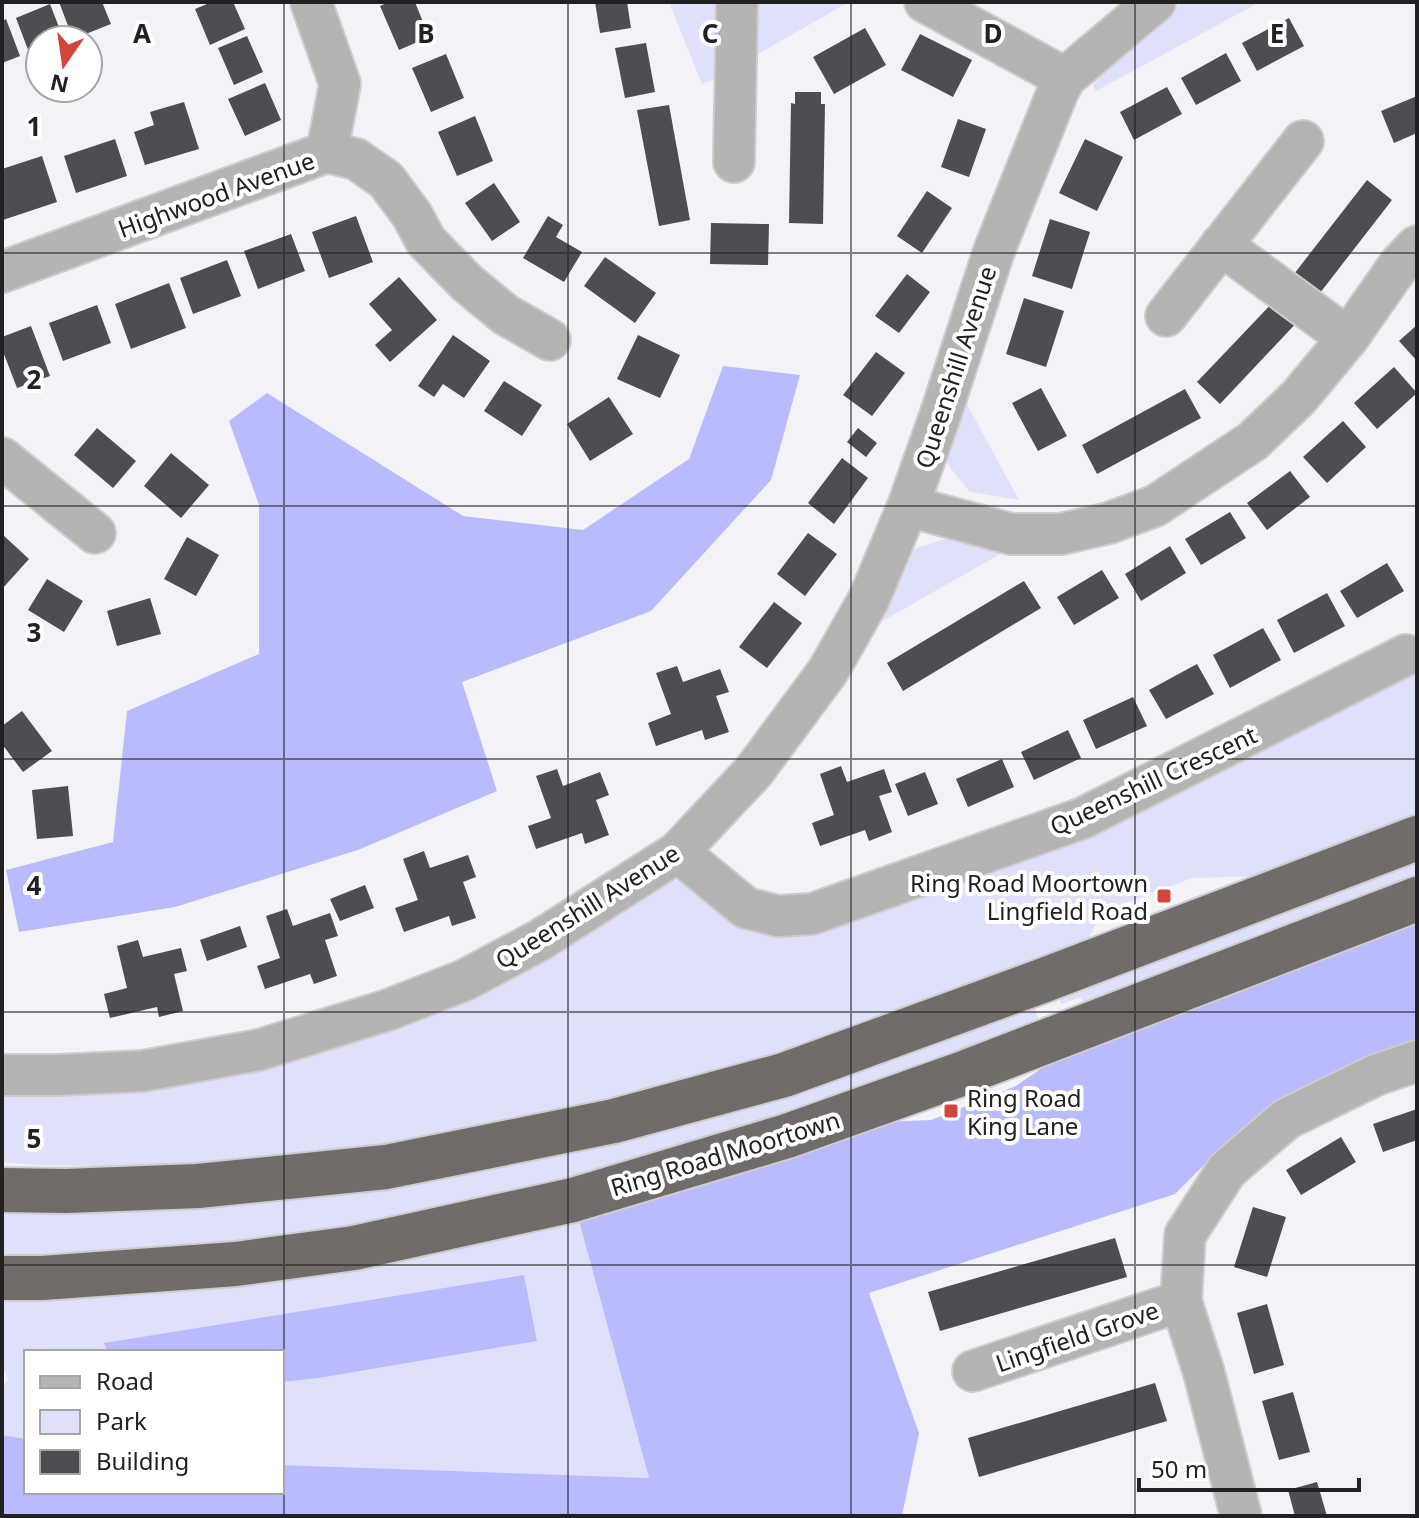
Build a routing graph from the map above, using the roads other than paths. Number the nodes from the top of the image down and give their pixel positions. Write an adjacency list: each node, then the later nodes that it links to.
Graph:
1 (311, 2): 7 (street, Highwood Avenue)
2 (737, 2): 8 (street)
3 (925, 2): 5 (street)
4 (1155, 2): 5 (street, Queenshill Avenue)
5 (1065, 78): 16 (street, Queenshill Avenue)
6 (1303, 141): 9 (street)
7 (327, 152): 11 (street, Highwood Avenue); 14 (street)
8 (734, 162)
9 (1221, 245): 12 (street); 13 (street)
10 (1417, 246): 13 (street)
11 (2, 272)
12 (1166, 316)
13 (1348, 338): 16 (street)
14 (550, 340)
15 (2, 458): 17 (street)
16 (908, 506): 20 (street, Queenshill Avenue)
17 (95, 533)
18 (1406, 655): 20 (street, Queenshill Crescent)
19 (1417, 838): 24 (highway)
20 (678, 852): 23 (street, Queenshill Avenue)
21 (1417, 899): 25 (highway, Ring Road Moortown)
22 (1417, 1061): 26 (street)
23 (2, 1075)
24 (2, 1190)
25 (2, 1278)
26 (1181, 1301): 27 (street, Lingfield Grove); 28 (street)
27 (973, 1371)
28 (1241, 1516)

